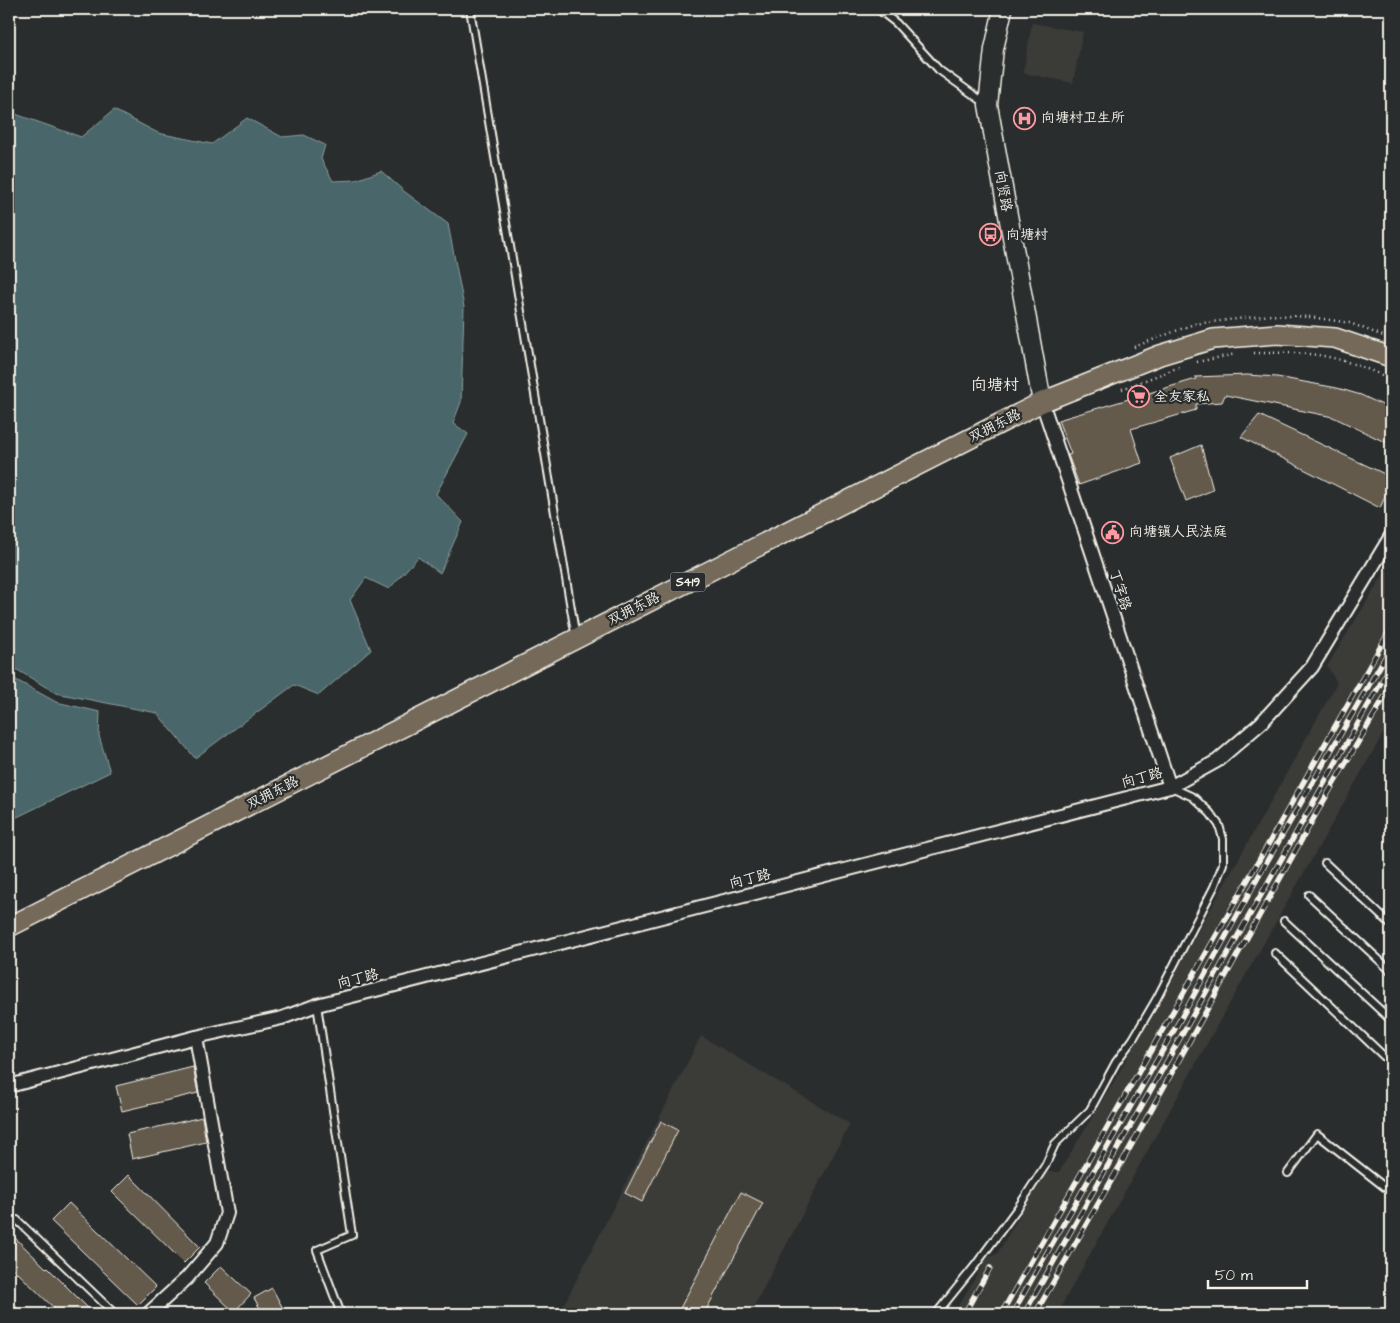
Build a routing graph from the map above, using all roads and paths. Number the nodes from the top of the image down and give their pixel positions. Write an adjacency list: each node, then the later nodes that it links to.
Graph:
1 (470, 9): 14 (lane)
2 (878, 9): 4 (lane)
3 (1003, 9): 4 (street, 向贤路)
4 (988, 105): 12 (street, 向贤路)
5 (1241, 353): 8 (path)
6 (1249, 353): 10 (path)
7 (1391, 358): 12 (main road, 双拥东路 / S419)
8 (1191, 363)
9 (1182, 366): 11 (path)
10 (1391, 379)
11 (1120, 389)
12 (1042, 402): 14 (main road, 双拥东路 / S419); 15 (street, 丁字路)
13 (1391, 536): 15 (street, 向丁路)
14 (576, 639): 20 (main road, 双拥东路 / S419)
15 (1170, 787): 23 (street, 向丁路); 36 (lane)
16 (1325, 863): 19 (lane)
17 (1309, 895): 22 (lane)
18 (1284, 921): 24 (lane)
19 (1391, 925)
20 (9, 927)
21 (1275, 953): 26 (lane)
22 (1391, 971)
23 (317, 1005): 25 (street, 向丁路); 35 (lane)
24 (1391, 1020)
25 (196, 1037): 27 (street, 向丁路); 34 (street)
26 (1391, 1063)
27 (9, 1086)
28 (1288, 1173): 29 (lane)
29 (1391, 1192)
30 (16, 1220): 33 (lane)
31 (9, 1306): 32 (lane)
32 (16, 1314)
33 (115, 1314)
34 (148, 1314)
35 (341, 1314)
36 (936, 1314)

